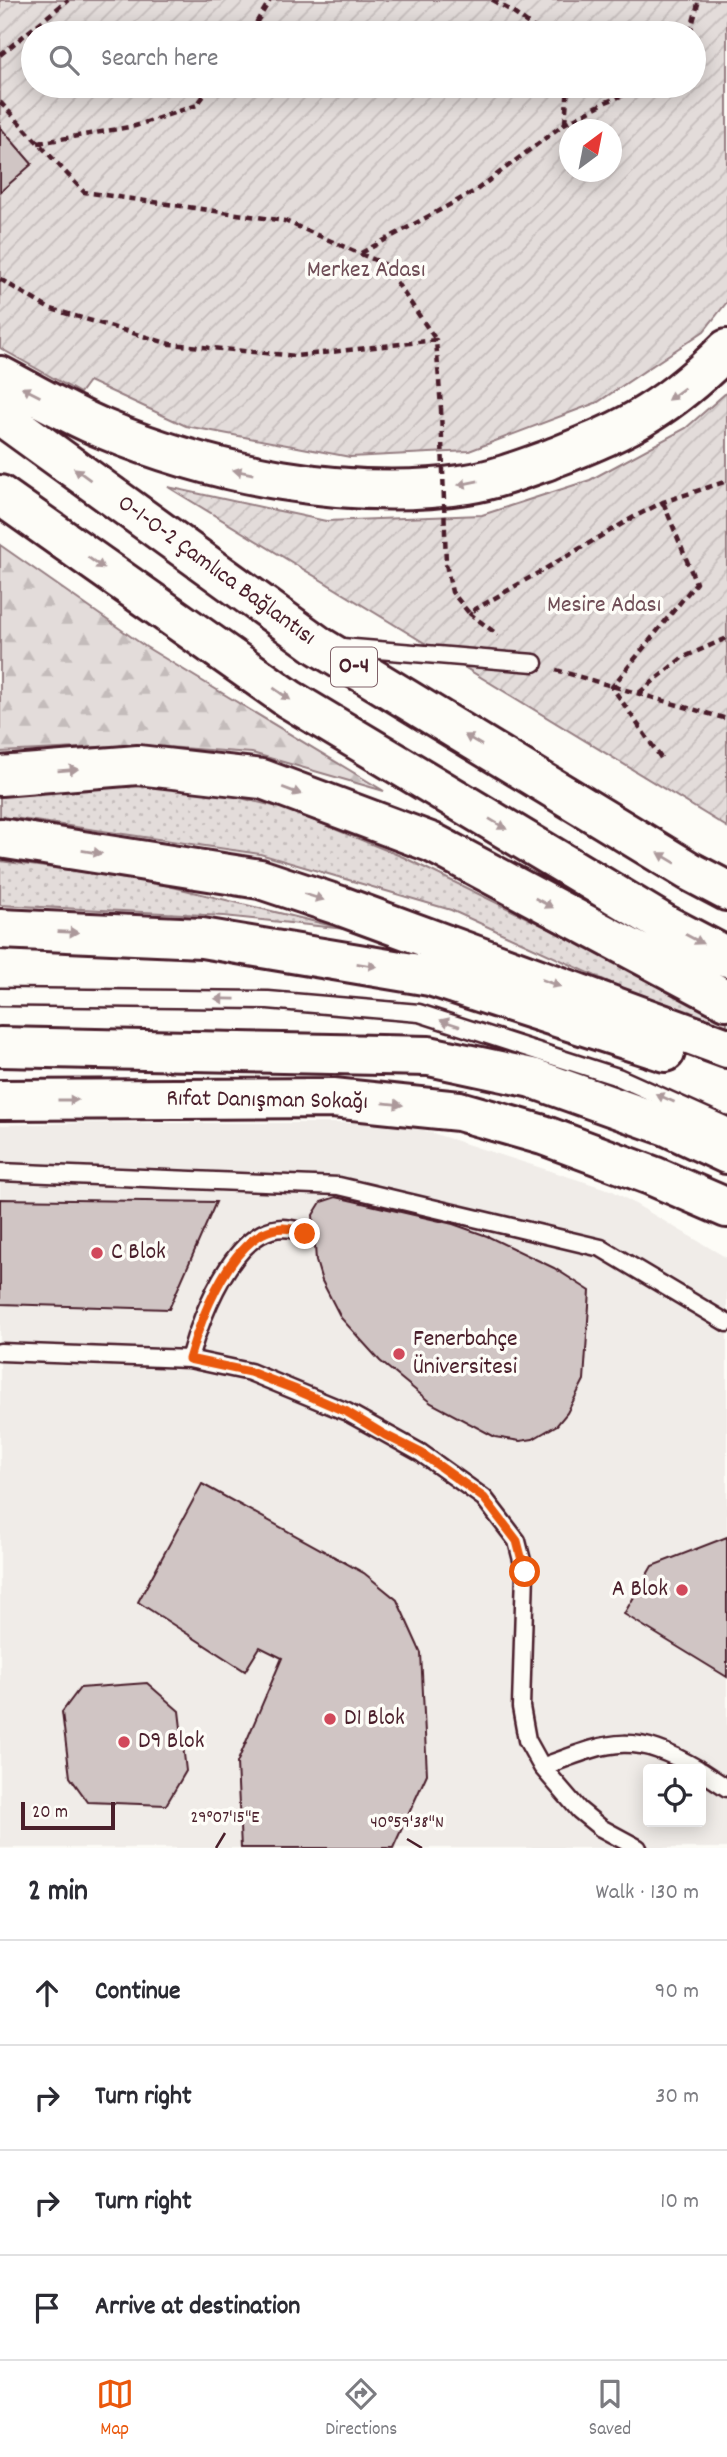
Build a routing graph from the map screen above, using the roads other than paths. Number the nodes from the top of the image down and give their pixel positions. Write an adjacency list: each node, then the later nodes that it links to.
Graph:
1 (727, 349): 2 (main road, one-way to 2)
2 (0, 376)
3 (0, 415): 5 (main road, O-1-O-2 Çamlıca Bağlantısı / O-4, one-way to 3)
4 (0, 495): 11 (main road, O-4, one-way to 11)
5 (319, 646): 6 (lane); 9 (main road, O-1-O-2 Çamlıca Bağlantısı / O-4, one-way to 5)
6 (534, 663)
7 (0, 776): 13 (main road, one-way to 13)
8 (0, 838): 15 (main road, one-way to 15)
9 (727, 891)
10 (0, 929): 16 (main road, one-way to 16)
11 (727, 957)
12 (0, 997): 18 (lane, one-way to 12)
13 (727, 1000)
14 (0, 1047): 19 (main road, Rıfat Danışman Sokağı)
15 (727, 1048)
16 (727, 1072)
17 (0, 1100): 21 (main road, Rıfat Danışman Sokağı, one-way to 21)
18 (727, 1126)
19 (727, 1153)
20 (0, 1172): 23 (lane)
21 (727, 1208)
22 (305, 1234): 25 (lane)
23 (727, 1323)
24 (0, 1352): 25 (lane)
25 (189, 1359): 27 (lane)
26 (689, 1764): 27 (lane)
27 (541, 1766): 30 (lane)
28 (706, 1774): 29 (lane)
29 (727, 1788)
30 (638, 1848)

